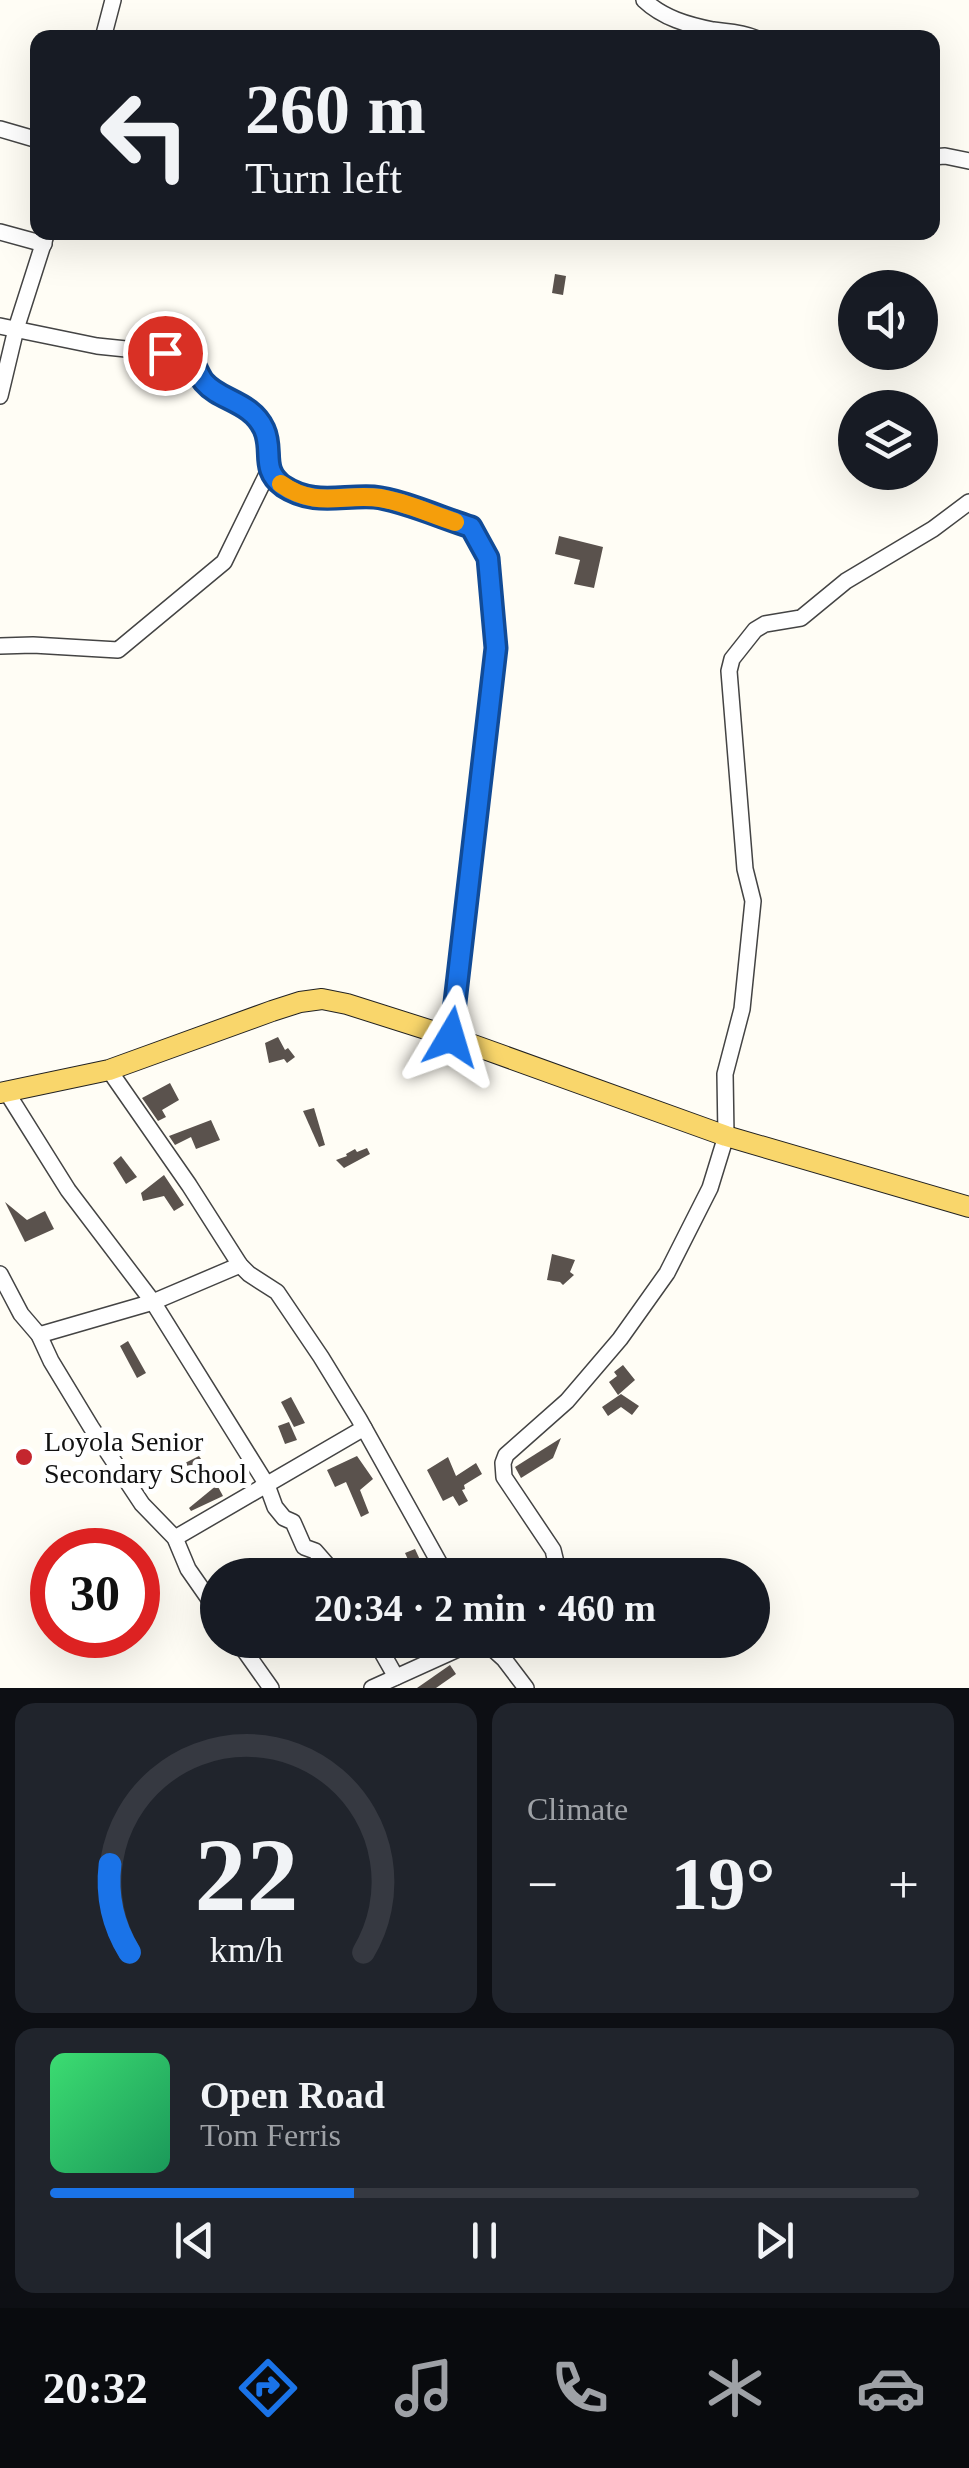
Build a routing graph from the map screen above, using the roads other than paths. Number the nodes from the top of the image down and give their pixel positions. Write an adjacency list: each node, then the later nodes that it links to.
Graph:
1 (113, 0): 3 (street)
2 (644, 0): 4 (street)
3 (105, 30)
4 (712, 30)
5 (0, 128): 6 (street)
6 (30, 137)
7 (940, 157): 8 (street)
8 (969, 161)
9 (0, 232): 10 (street)
10 (30, 236)
11 (45, 240): 12 (street)
12 (8, 328): 13 (street); 14 (street)
13 (0, 396)
14 (269, 470): 16 (street); 17 (street)
15 (969, 502): 20 (street)
16 (0, 646)
17 (451, 1037): 18 (main road); 20 (main road)
18 (109, 1070): 19 (main road); 22 (street)
19 (3, 1092): 24 (street)
20 (726, 1136): 21 (main road); 31 (street)
21 (969, 1206)
22 (240, 1265): 24 (street); 26 (street)
23 (0, 1274): 25 (street)
24 (153, 1302): 25 (street); 27 (street)
25 (39, 1335): 28 (street)
26 (364, 1428): 27 (street); 30 (street)
27 (267, 1486): 28 (street); 29 (street)
28 (175, 1538): 32 (street)
29 (322, 1558)
30 (437, 1558)
31 (555, 1558)
32 (200, 1586)
33 (250, 1658): 38 (street)
34 (385, 1658): 37 (street)
35 (443, 1658): 37 (street)
36 (503, 1658): 40 (street)
37 (396, 1677): 39 (street)
38 (270, 1688)
39 (372, 1688)
40 (526, 1688)

